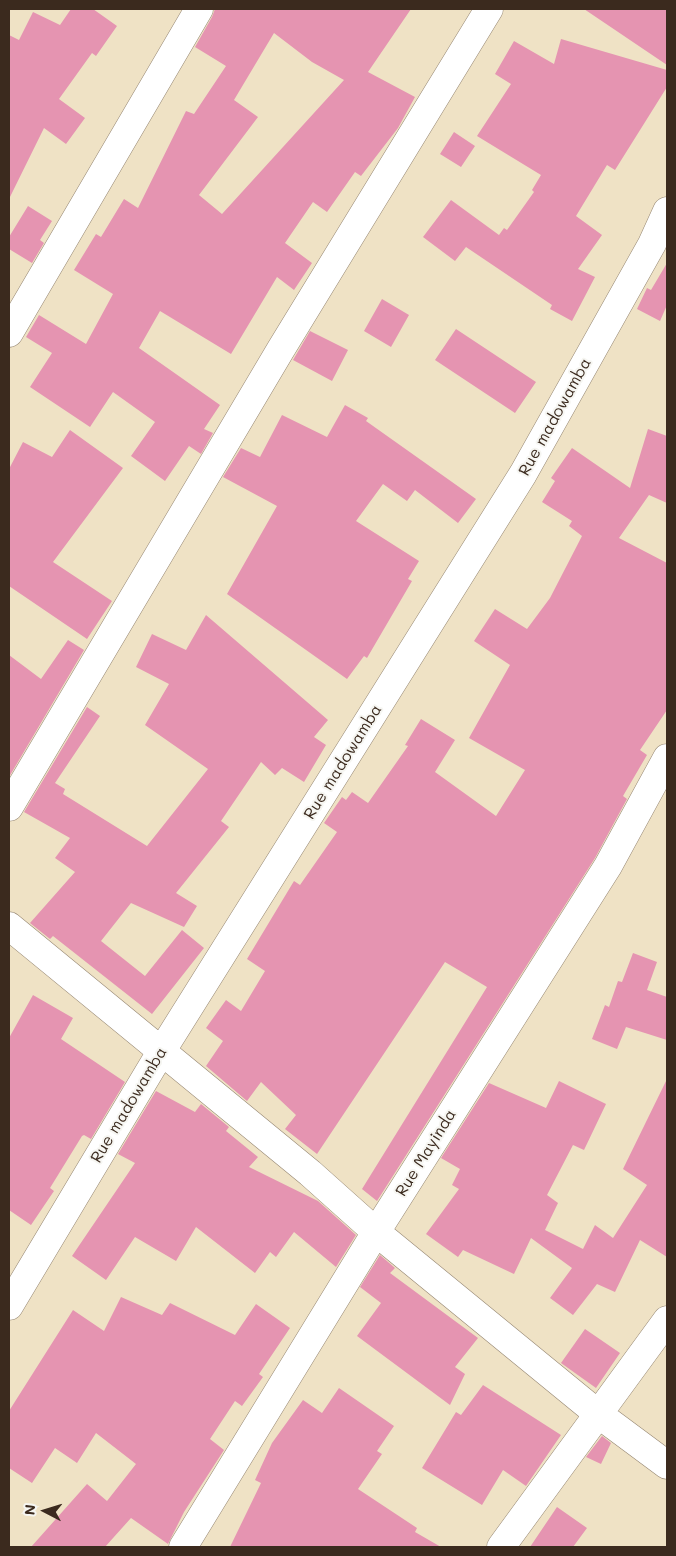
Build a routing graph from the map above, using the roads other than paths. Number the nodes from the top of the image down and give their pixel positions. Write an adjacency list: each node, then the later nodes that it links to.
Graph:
1 (199, 9): 4 (street)
2 (489, 9): 6 (street)
3 (667, 211): 8 (street, Rue madowamba)
4 (9, 333)
5 (667, 758): 9 (street, Rue Mayinda)
6 (9, 807)
7 (9, 926): 8 (street)
8 (161, 1052): 9 (street); 10 (street, Rue madowamba)
9 (376, 1232): 12 (street); 14 (street, Rue Mayinda)
10 (9, 1306)
11 (667, 1320): 12 (street)
12 (597, 1413): 13 (street); 15 (street)
13 (667, 1465)
14 (183, 1547)
15 (501, 1547)

